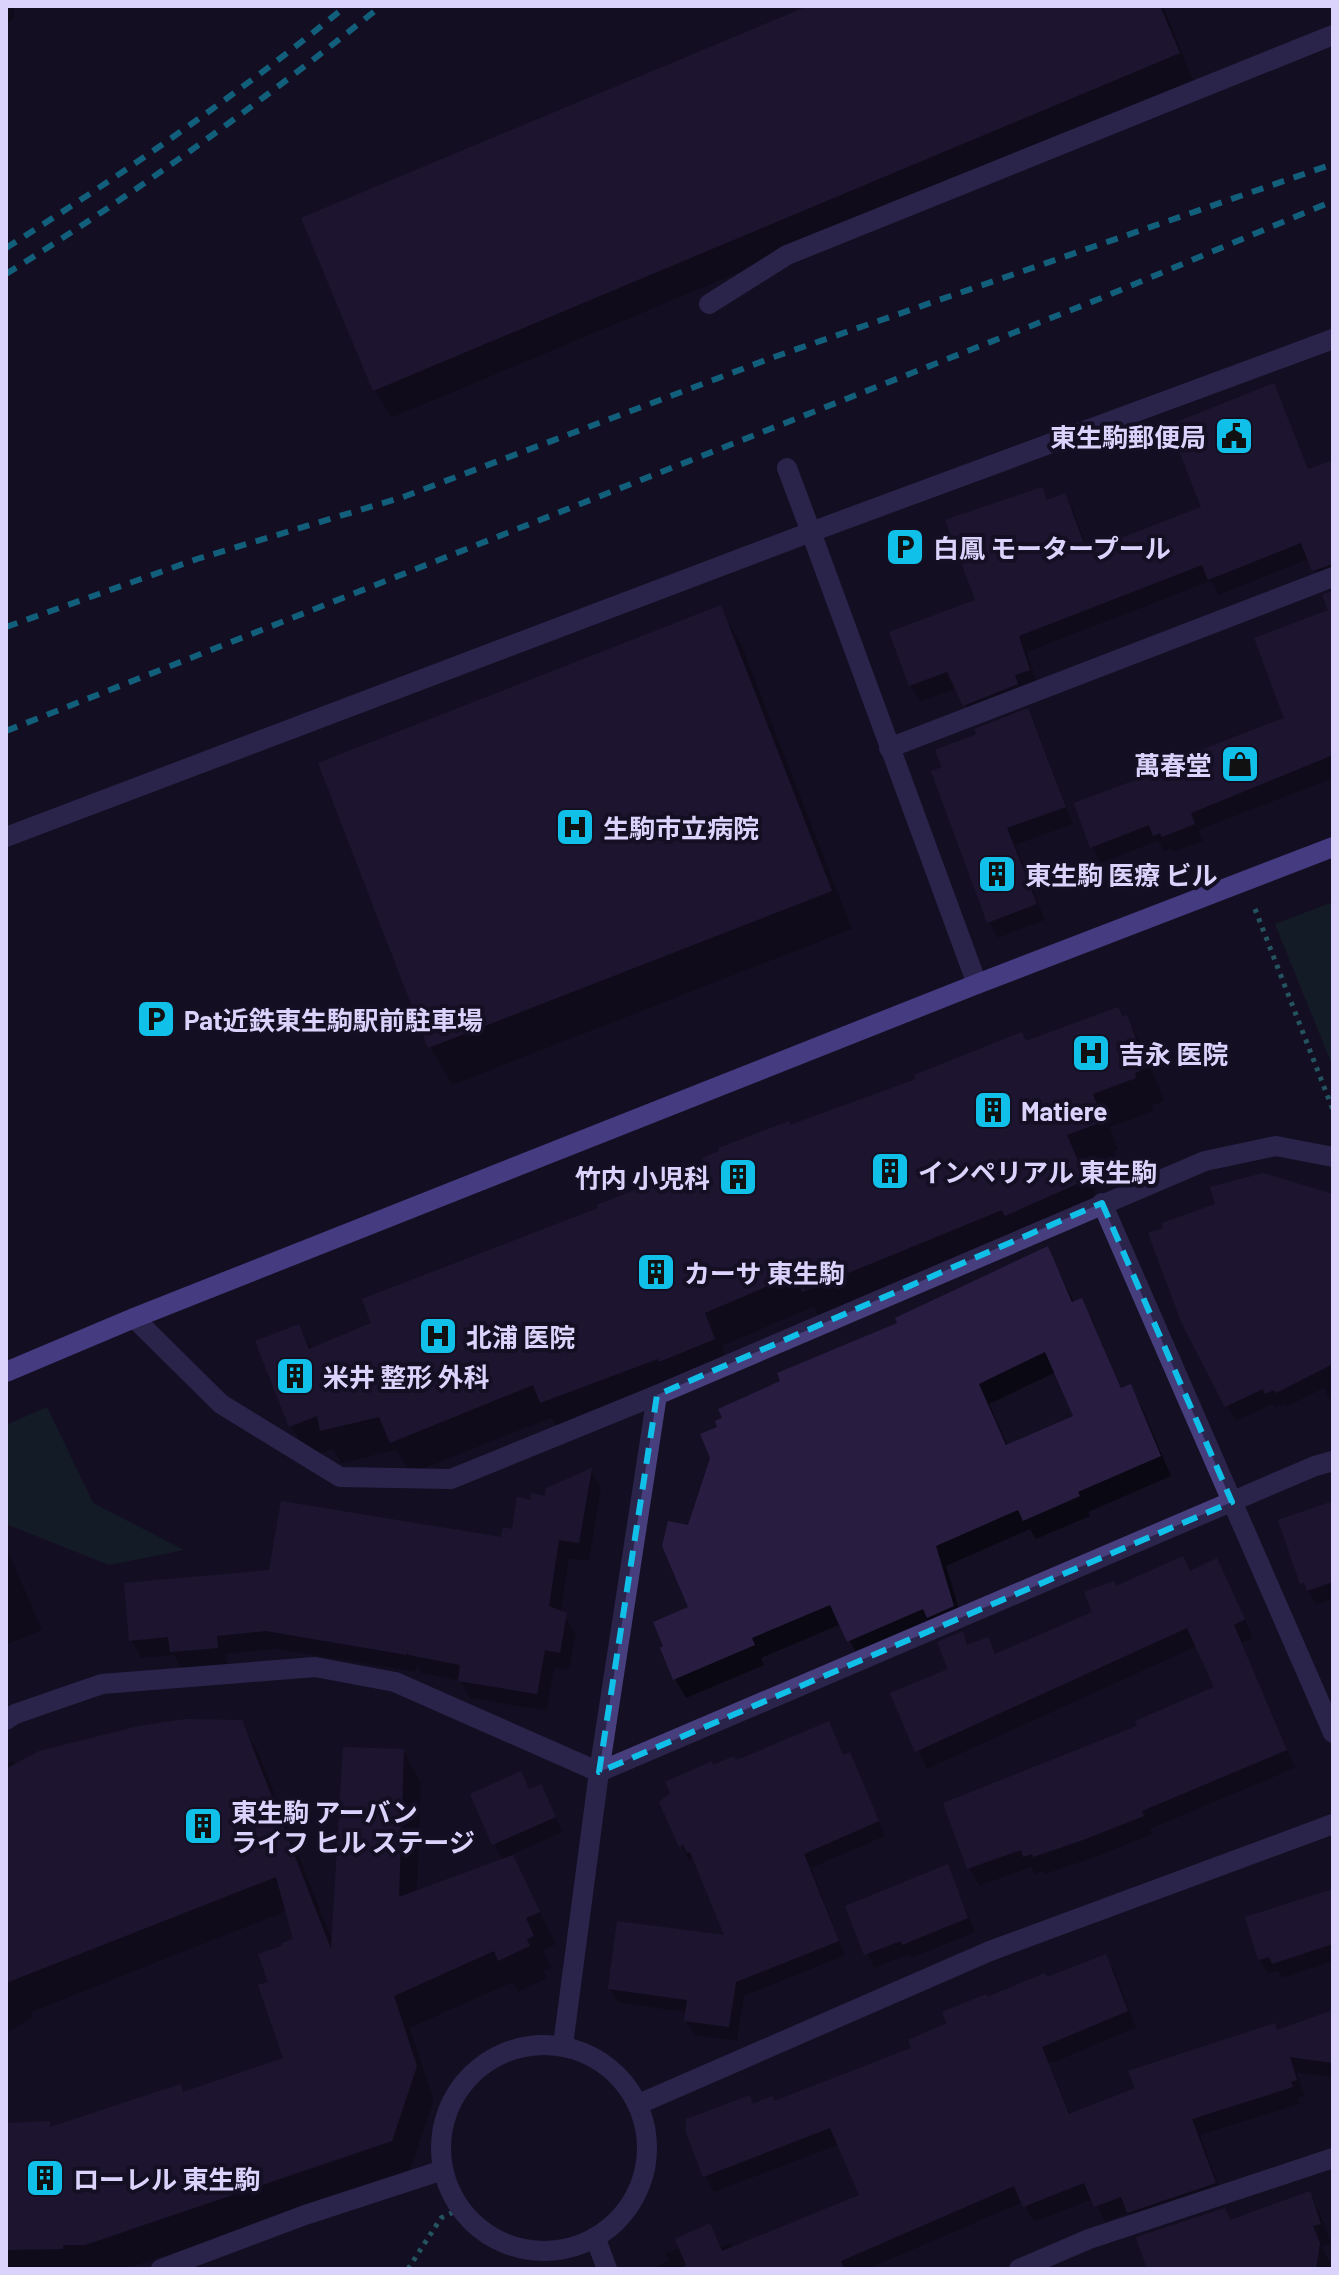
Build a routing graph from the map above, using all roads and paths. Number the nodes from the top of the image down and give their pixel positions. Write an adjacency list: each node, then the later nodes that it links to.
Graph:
1 (1333, 35): 2 (street)
2 (709, 304)
3 (1333, 339): 5 (street)
4 (787, 468): 5 (street)
5 (811, 532): 7 (street); 8 (street)
6 (1333, 577): 7 (street)
7 (889, 748): 11 (street)
8 (6, 837)
9 (1333, 847): 10 (street)
10 (1244, 883): 11 (street); 12 (path)
11 (977, 984): 15 (street)
12 (1333, 1110)
13 (1333, 1157): 14 (street)
14 (1102, 1203): 17 (street); 19 (street)
15 (134, 1318): 16 (street); 17 (street)
16 (6, 1372)
17 (657, 1395): 22 (street)
18 (1333, 1461): 19 (street)
19 (1232, 1502): 21 (street); 22 (street)
20 (6, 1720): 22 (street)
21 (1333, 1733)
22 (599, 1772): 24 (street)
23 (1333, 1824): 25 (street)
24 (563, 2045): 25 (street); 27 (street)
25 (639, 2104): 29 (street)
26 (1333, 2158): 33 (street)
27 (443, 2170): 28 (street); 30 (street)
28 (460, 2209): 29 (street); 31 (path)
29 (595, 2237): 32 (street)
30 (161, 2269)
31 (408, 2269)
32 (607, 2269)
33 (1019, 2269)

